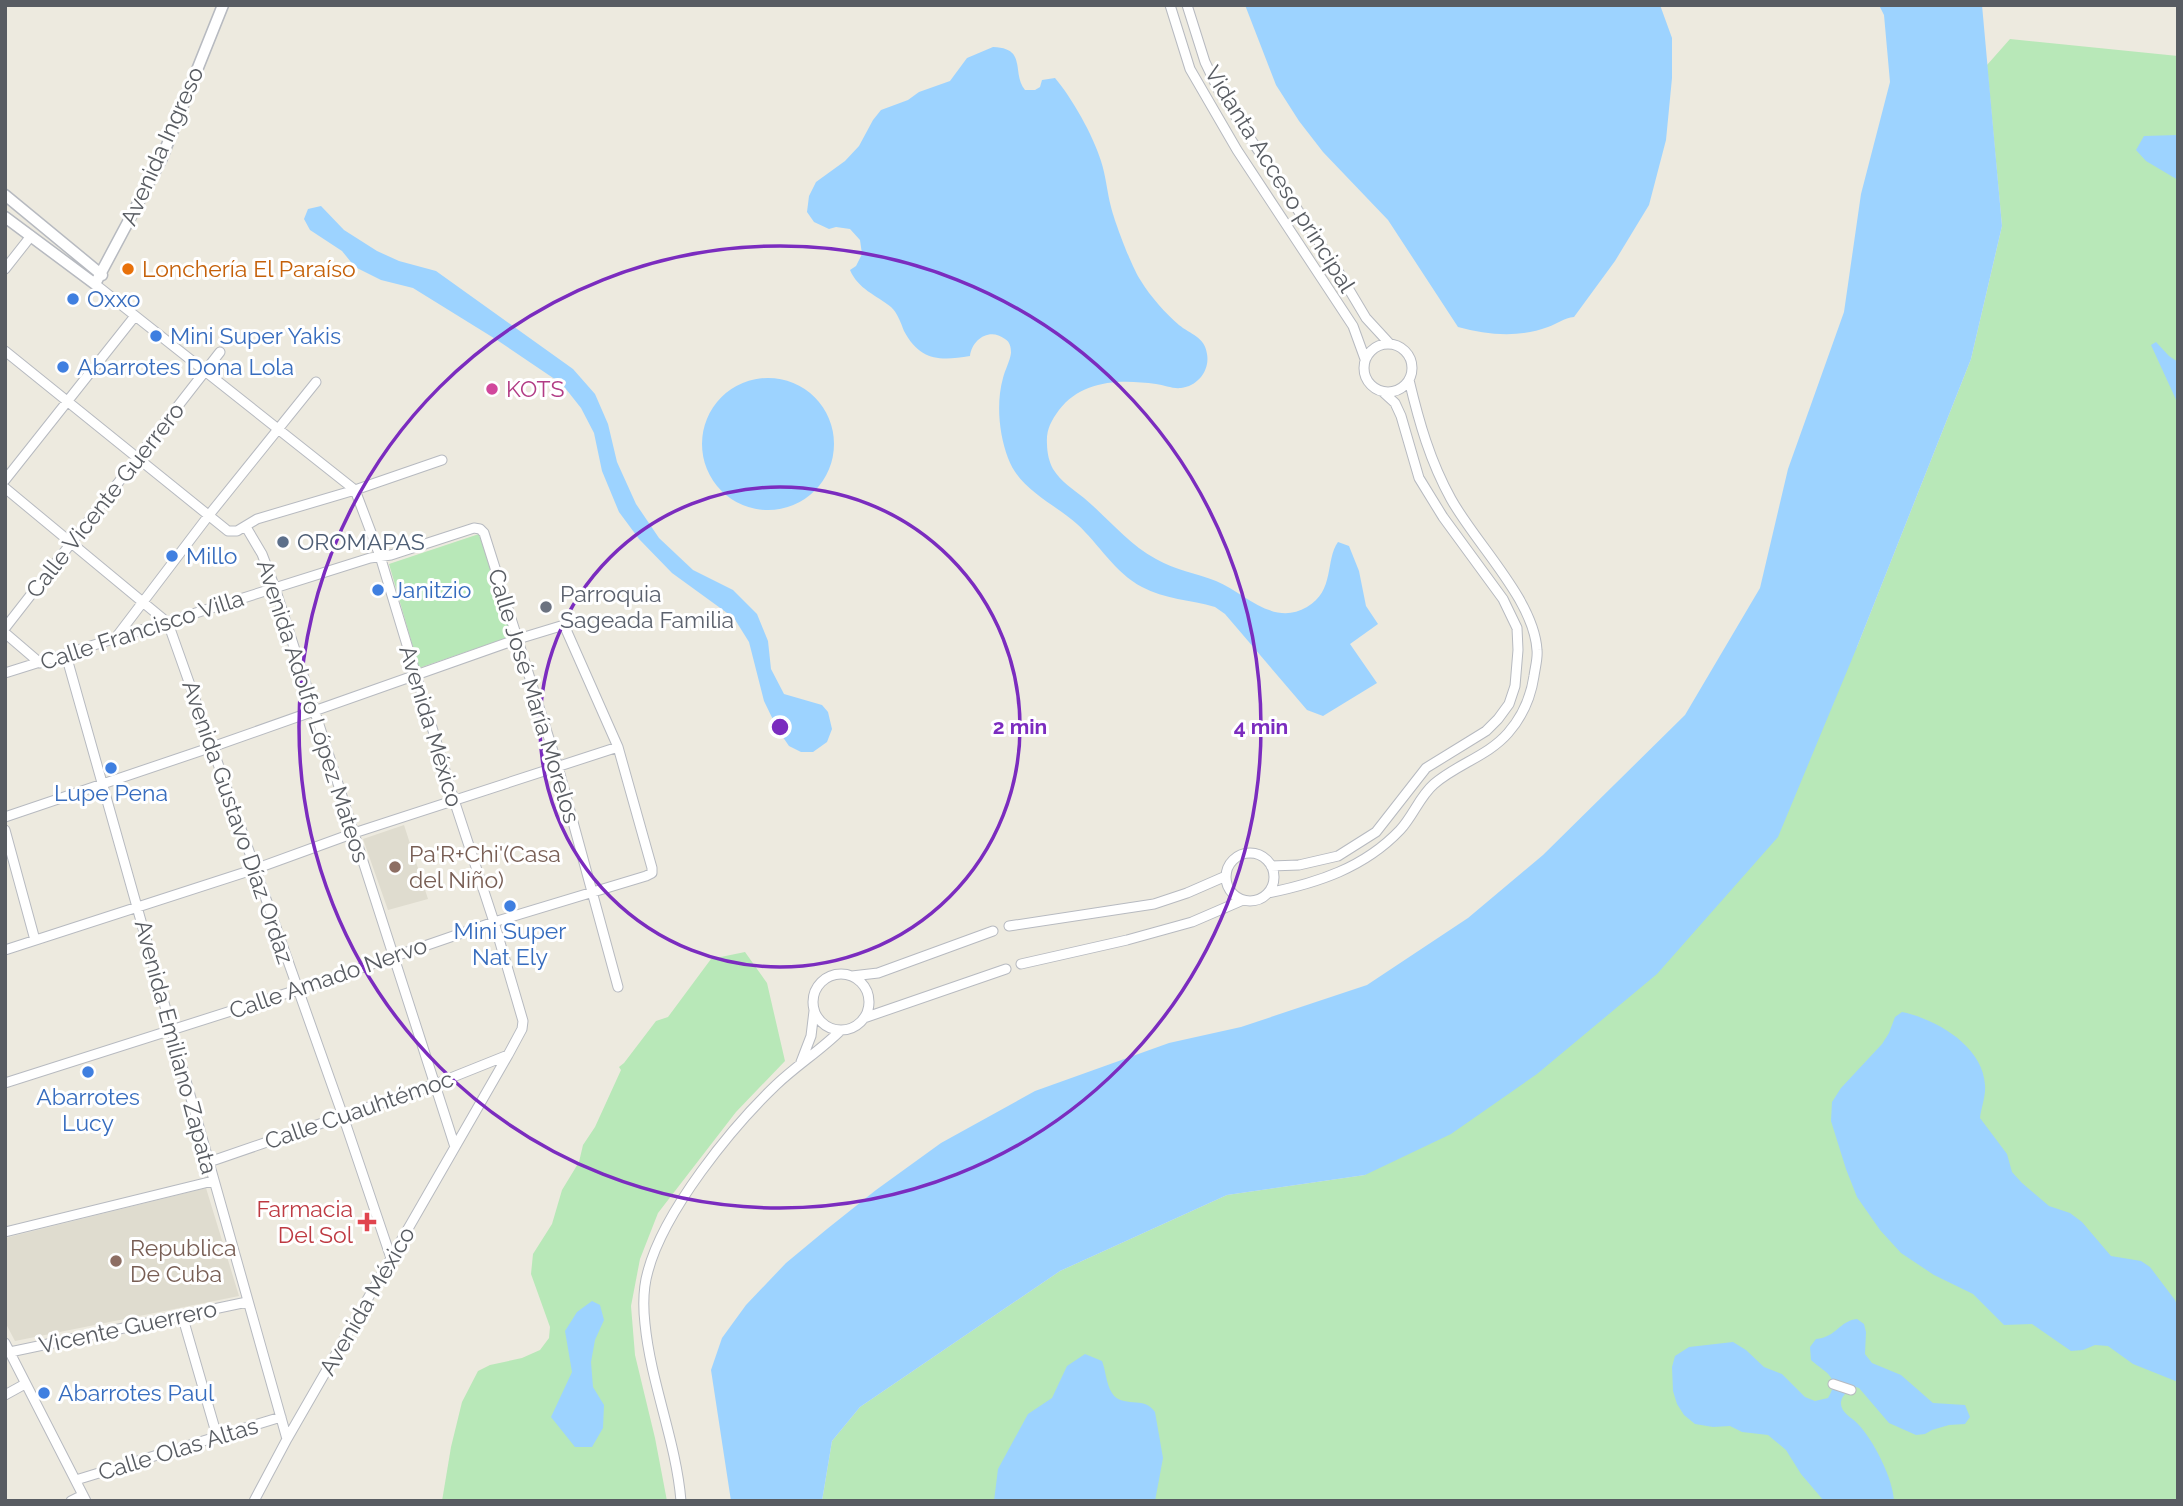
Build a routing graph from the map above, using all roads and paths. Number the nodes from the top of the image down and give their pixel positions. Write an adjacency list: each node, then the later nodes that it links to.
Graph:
1 (223, 5): 8 (street, Avenida Ingreso)
2 (1170, 5): 13 (street)
3 (1187, 5): 10 (street, Vidanta Acceso principal)
4 (5, 195): 8 (street)
5 (5, 217): 6 (street)
6 (31, 236): 7 (street); 8 (street)
7 (5, 269)
8 (99, 279): 9 (street)
9 (135, 316): 14 (street); 18 (street)
10 (1389, 343): 13 (street); 15 (street, Vidanta Acceso principal)
11 (5, 351): 18 (street)
12 (220, 352): 14 (street, Calle Vicente Guerrero)
13 (1365, 359): 17 (street)
14 (204, 371): 19 (street); 20 (street, Calle Vicente Guerrero)
15 (1409, 380): 17 (street); 53 (street, Vidanta Acceso principal)
16 (316, 382): 19 (street)
17 (1383, 392): 49 (street)
18 (66, 401): 20 (street); 22 (street)
19 (278, 430): 24 (street); 25 (street)
20 (138, 458): 25 (street); 28 (street, Calle Vicente Guerrero)
21 (442, 460): 24 (street)
22 (5, 480)
23 (5, 488): 28 (street)
24 (355, 490): 26 (street); 29 (street, Avenida México)
25 (209, 515): 26 (street); 31 (street)
26 (246, 527): 30 (street, Avenida Adolfo López Mateos)
27 (481, 529): 29 (street, Calle Francisco Villa); 34 (street, Calle José María Morelos)
28 (72, 542): 31 (street); 33 (street, Calle Vicente Guerrero)
29 (380, 556): 30 (street, Calle Francisco Villa); 39 (street, Avenida México)
30 (275, 588): 32 (street, Calle Francisco Villa); 40 (street, Avenida Adolfo López Mateos)
31 (142, 602): 32 (street); 35 (street)
32 (168, 623): 35 (street, Calle Francisco Villa); 41 (street, Avenida Gustavo Díaz Ordaz)
33 (5, 630): 37 (street)
34 (518, 639): 39 (street); 42 (street); 43 (street, Calle José María Morelos)
35 (114, 640): 36 (street, Calle Francisco Villa)
36 (66, 655): 37 (street, Calle Francisco Villa); 44 (street, Avenida Emiliano Zapata)
37 (40, 663): 38 (street, Calle Francisco Villa)
38 (5, 673)
39 (416, 676): 40 (street); 45 (street, Avenida México)
40 (314, 711): 41 (street); 48 (street, Avenida Adolfo López Mateos)
41 (212, 747): 44 (street); 50 (street, Avenida Gustavo Díaz Ordaz)
42 (618, 747): 43 (street); 52 (street, Calle Amado Nervo)
43 (558, 767): 45 (street); 52 (street, Calle José María Morelos)
44 (103, 785): 46 (street); 55 (street, Avenida Emiliano Zapata)
45 (454, 800): 48 (street); 56 (street, Avenida México)
46 (5, 817)
47 (5, 830): 59 (street)
48 (354, 833): 50 (street); 61 (street, Avenida Adolfo López Mateos)
49 (1271, 866): 51 (street); 53 (street)
50 (256, 869): 55 (street); 66 (street, Avenida Gustavo Díaz Ordaz)
51 (1226, 876): 54 (street); 57 (street)
52 (592, 893): 56 (street, Calle Amado Nervo); 65 (street, Calle José María Morelos)
53 (1268, 893): 54 (street, Vidanta Acceso principal)
54 (1242, 900): 62 (street, Vidanta Acceso principal)
55 (138, 907): 59 (street); 69 (street, Avenida Emiliano Zapata)
56 (494, 922): 61 (street, Calle Amado Nervo); 71 (street, Avenida México)
57 (1009, 926)
58 (993, 931): 64 (street)
59 (35, 940): 60 (street)
60 (5, 950)
61 (394, 956): 66 (street, Calle Amado Nervo); 74 (street, Avenida Adolfo López Mateos)
62 (1021, 964)
63 (1006, 969): 68 (street)
64 (852, 976): 67 (street); 68 (street)
65 (618, 987)
66 (297, 990): 69 (street, Calle Amado Nervo); 75 (street, Avenida Gustavo Díaz Ordaz)
67 (814, 1011): 70 (street); 72 (street)
68 (864, 1018): 70 (street)
69 (172, 1030): 73 (street, Calle Amado Nervo); 77 (street, Avenida Emiliano Zapata)
70 (841, 1030): 72 (street)
71 (508, 1055): 74 (street, Calle Cuauhtémoc); 76 (street, Avenida México)
72 (800, 1063): 95 (street)
73 (5, 1083)
74 (433, 1085): 75 (street, Calle Cuauhtémoc); 76 (street, Avenida Adolfo López Mateos)
75 (343, 1116): 77 (street, Calle Cuauhtémoc); 80 (street, Avenida Gustavo Díaz Ordaz)
76 (455, 1147): 80 (street, Avenida México)
77 (209, 1162): 78 (street, Avenida Emiliano Zapata)
78 (213, 1181): 79 (street); 81 (street, Avenida Emiliano Zapata)
79 (5, 1231)
80 (391, 1258): 90 (street, Avenida México)
81 (247, 1302): 82 (street, Vicente Guerrero); 88 (street, Avenida Emiliano Zapata)
82 (182, 1315): 83 (street, Vicente Guerrero); 89 (street)
83 (8, 1348): 84 (street)
84 (25, 1384): 87 (street); 91 (street)
85 (1833, 1384): 86 (street)
86 (1851, 1390)
87 (5, 1395)
88 (281, 1417): 89 (street, Calle Olas Altas); 90 (street, Avenida Emiliano Zapata)
89 (217, 1436): 91 (street, Calle Olas Altas)
90 (287, 1439): 94 (street, Avenida México)
91 (76, 1480): 92 (street)
92 (85, 1498): 93 (street)
93 (71, 1501)
94 (254, 1501)
95 (681, 1501)

